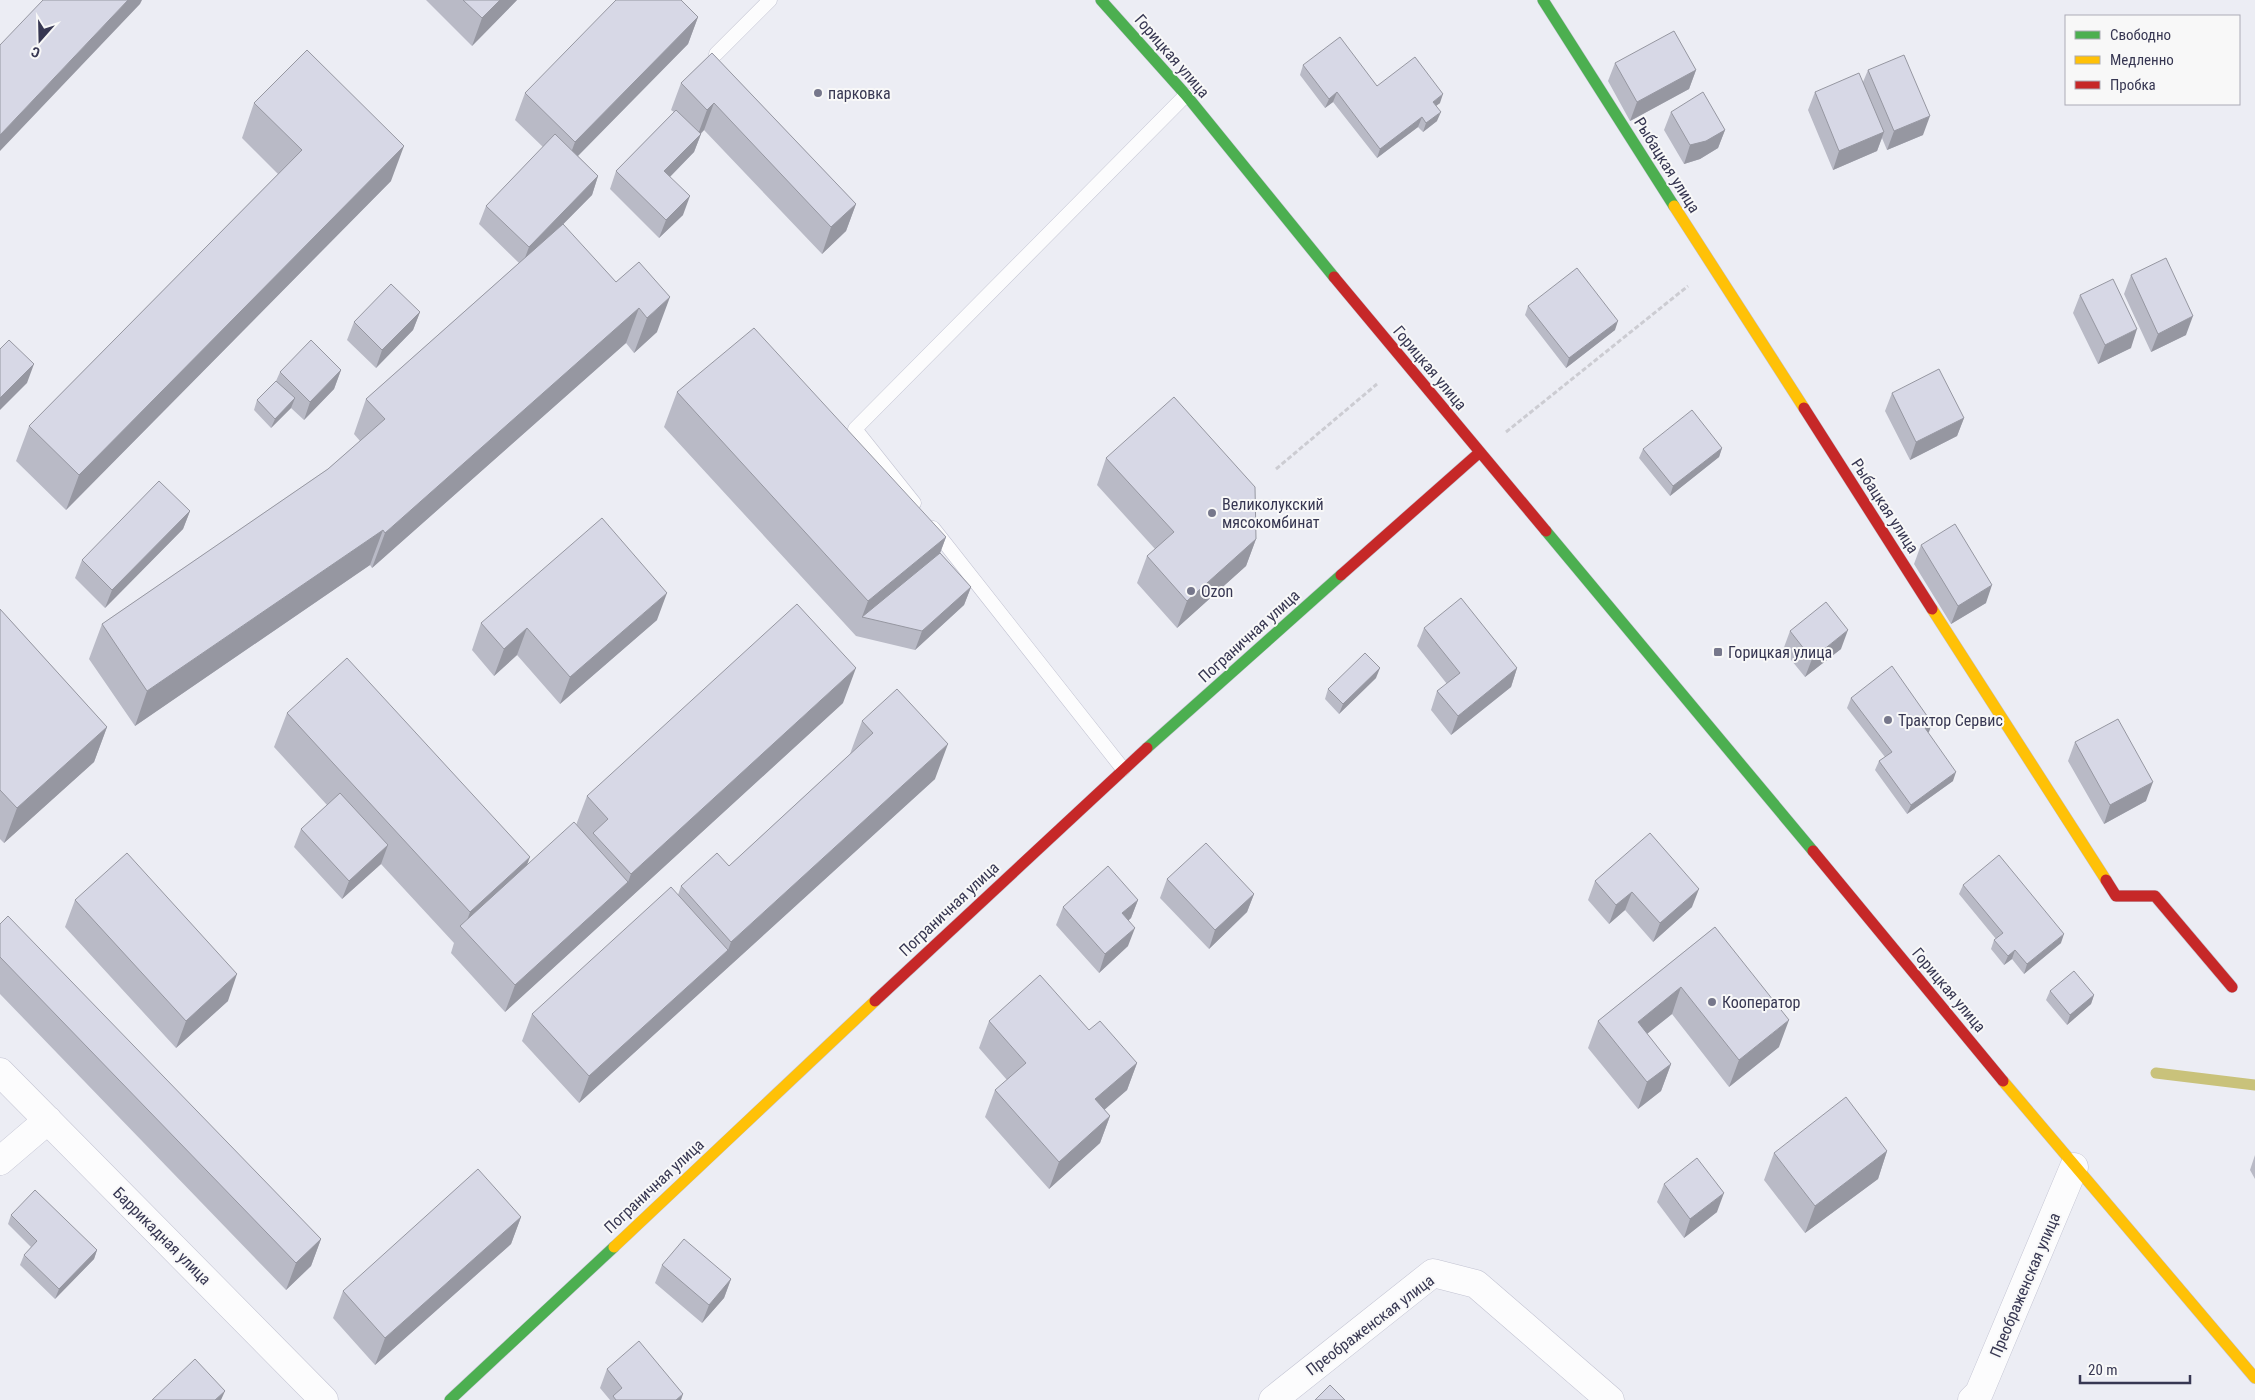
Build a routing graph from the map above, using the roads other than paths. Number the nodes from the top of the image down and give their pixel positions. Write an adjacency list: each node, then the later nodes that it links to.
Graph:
1 (770, 0): 4 (lane)
2 (1101, 0): 5 (street, Горицкая улица)
3 (1543, 0): 8 (street, Рыбацкая улица)
4 (716, 54)
5 (1186, 95): 6 (street, Горицкая улица); 7 (lane)
6 (1480, 452): 7 (street, Пограничная улица); 12 (street, Горицкая улица)
7 (1124, 769): 15 (street, Пограничная улица)
8 (2232, 987)
9 (0, 1072): 10 (street, Баррикадная улица)
10 (48, 1120): 11 (street); 14 (street, Баррикадная улица)
11 (0, 1161)
12 (2074, 1168): 13 (street, Горицкая улица); 18 (street, Преображенская улица)
13 (2255, 1378)
14 (324, 1400)
15 (450, 1400)
16 (1273, 1400): 17 (street, Преображенская улица)
17 (1610, 1400)
18 (1972, 1400)

